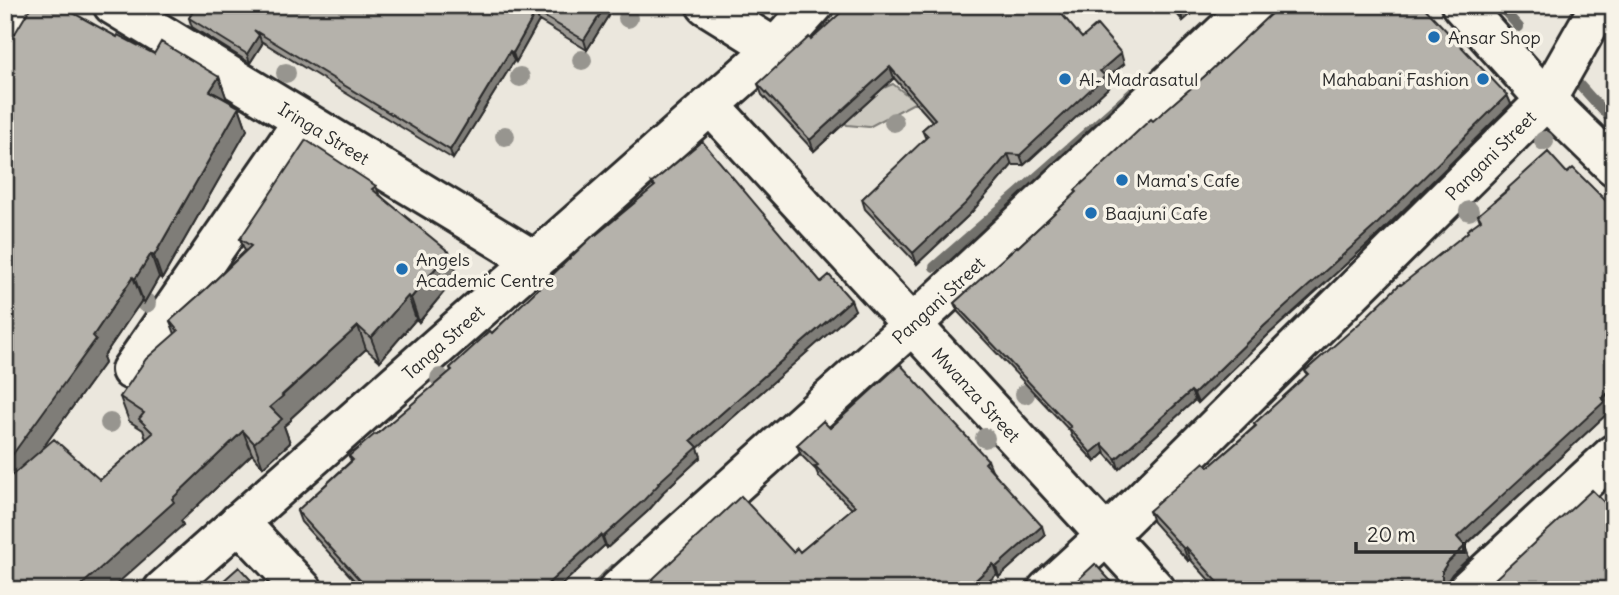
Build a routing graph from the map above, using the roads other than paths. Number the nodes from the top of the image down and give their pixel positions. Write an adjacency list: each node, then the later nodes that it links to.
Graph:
1 (12, 5): 8 (street)
2 (113, 5): 12 (street, Iringa Street)
3 (814, 5): 9 (street, Tanga Street)
4 (1253, 5): 15 (street, Pangani Street)
5 (1461, 5): 10 (street)
6 (1600, 5): 10 (street, Pangani Street)
7 (712, 7): 9 (street)
8 (5, 16)
9 (775, 48): 11 (street, Tanga Street)
10 (1546, 100): 13 (street); 19 (street, Pangani Street)
11 (711, 106): 14 (street, Tanga Street); 15 (street, Mwanza Street)
12 (303, 121): 14 (street, Iringa Street); 16 (street)
13 (1614, 166)
14 (535, 261): 18 (street, Tanga Street)
15 (912, 324): 19 (street, Mwanza Street); 22 (street, Pangani Street)
16 (131, 370)
17 (1614, 454): 25 (street)
18 (239, 522): 20 (street, Tanga Street); 21 (street)
19 (1107, 536): 23 (street, Pangani Street); 24 (street, Mwanza Street)
20 (163, 590)
21 (303, 590)
22 (618, 590)
23 (1047, 590)
24 (1156, 590)
25 (1466, 590)

